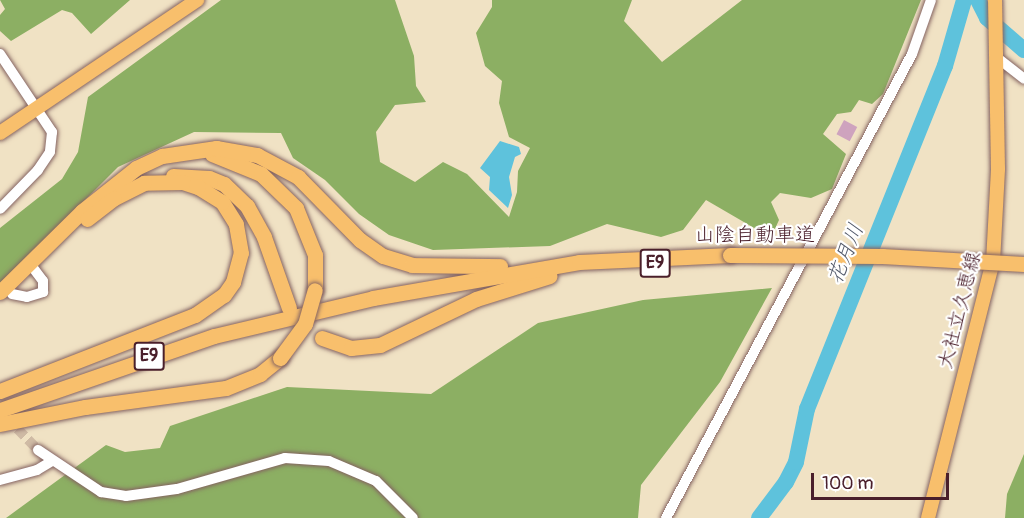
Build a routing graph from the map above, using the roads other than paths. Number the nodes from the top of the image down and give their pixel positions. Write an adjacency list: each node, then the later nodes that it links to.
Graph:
1 (197, 0): 7 (main road)
2 (931, 0): 28 (street)
3 (995, 6): 5 (main road, 大社立久恵線)
4 (0, 54): 7 (street)
5 (995, 56): 6 (street); 13 (main road, 大社立久恵線)
6 (1024, 79)
7 (40, 109): 8 (main road); 11 (street)
8 (0, 133)
9 (188, 151): 15 (highway); 16 (highway); 23 (highway, bridge)
10 (144, 183): 16 (highway); 19 (highway); 21 (highway)
11 (0, 209)
12 (731, 258): 14 (highway, 山陰自動車道 / E9, bridge); 15 (highway, 山陰自動車道 / E9); 17 (highway, 山陰自動車道 / E9)
13 (993, 262): 14 (street); 29 (main road, 大社立久恵線)
14 (1024, 263)
15 (579, 265): 19 (highway, 山陰自動車道 / E9); 20 (highway)
16 (33, 268): 18 (highway); 18 (street)
17 (1024, 269)
18 (4, 296)
19 (296, 310): 22 (highway, E9)
20 (321, 338)
21 (0, 391)
22 (0, 410)
23 (0, 424)
24 (39, 450): 25 (street)
25 (52, 461): 26 (street); 27 (street)
26 (0, 480)
27 (413, 518)
28 (666, 518)
29 (928, 518)

